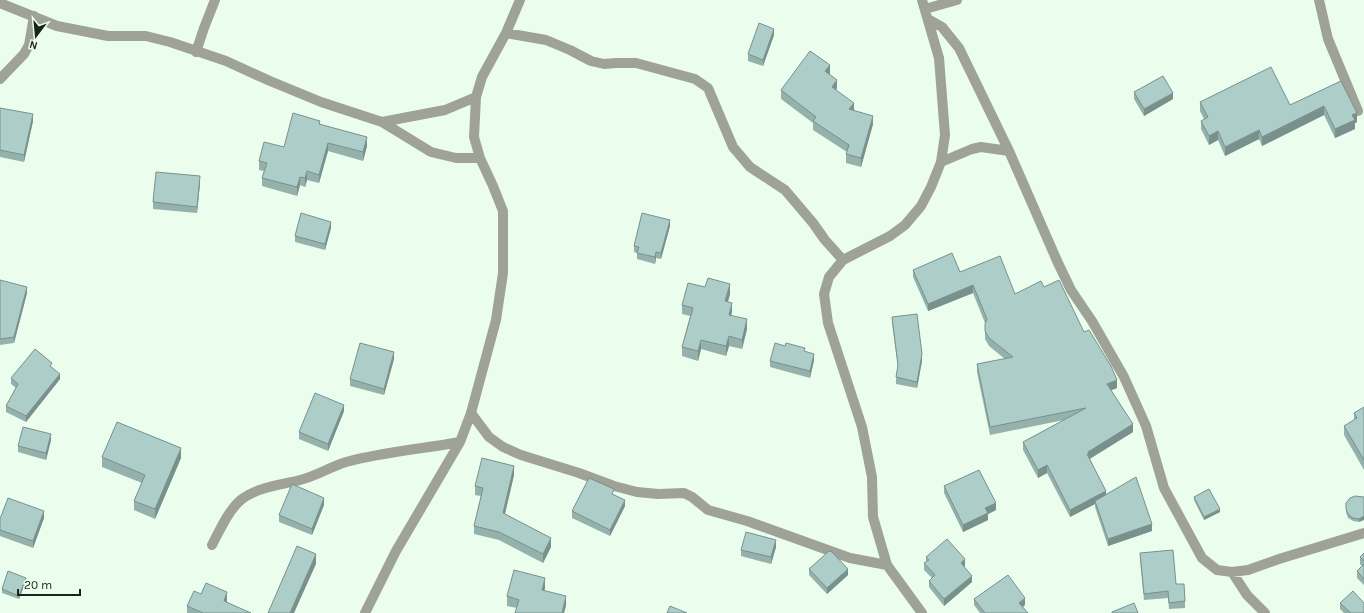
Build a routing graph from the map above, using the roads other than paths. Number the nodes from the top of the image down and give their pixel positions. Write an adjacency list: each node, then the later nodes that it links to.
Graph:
1 (215, 0): 9 (street)
2 (520, 0): 8 (street)
3 (957, 0): 6 (street)
4 (1319, 0): 12 (street)
5 (0, 3): 7 (street)
6 (925, 9): 14 (street); 16 (street)
7 (34, 16): 9 (street); 10 (street)
8 (506, 33): 11 (street); 17 (street)
9 (196, 52): 13 (street)
10 (0, 79)
11 (476, 96): 13 (street); 15 (street)
12 (1358, 112)
13 (382, 122): 15 (street)
14 (1009, 151): 16 (street); 23 (street)
15 (480, 158): 18 (street)
16 (941, 162): 17 (street)
17 (843, 260): 22 (street)
18 (471, 413): 19 (street); 22 (street)
19 (460, 442): 21 (street); 24 (street)
20 (1364, 533): 23 (street)
21 (212, 545)
22 (887, 565): 25 (street)
23 (1232, 572): 26 (street)
24 (365, 613)
25 (922, 613)
26 (1265, 613)

